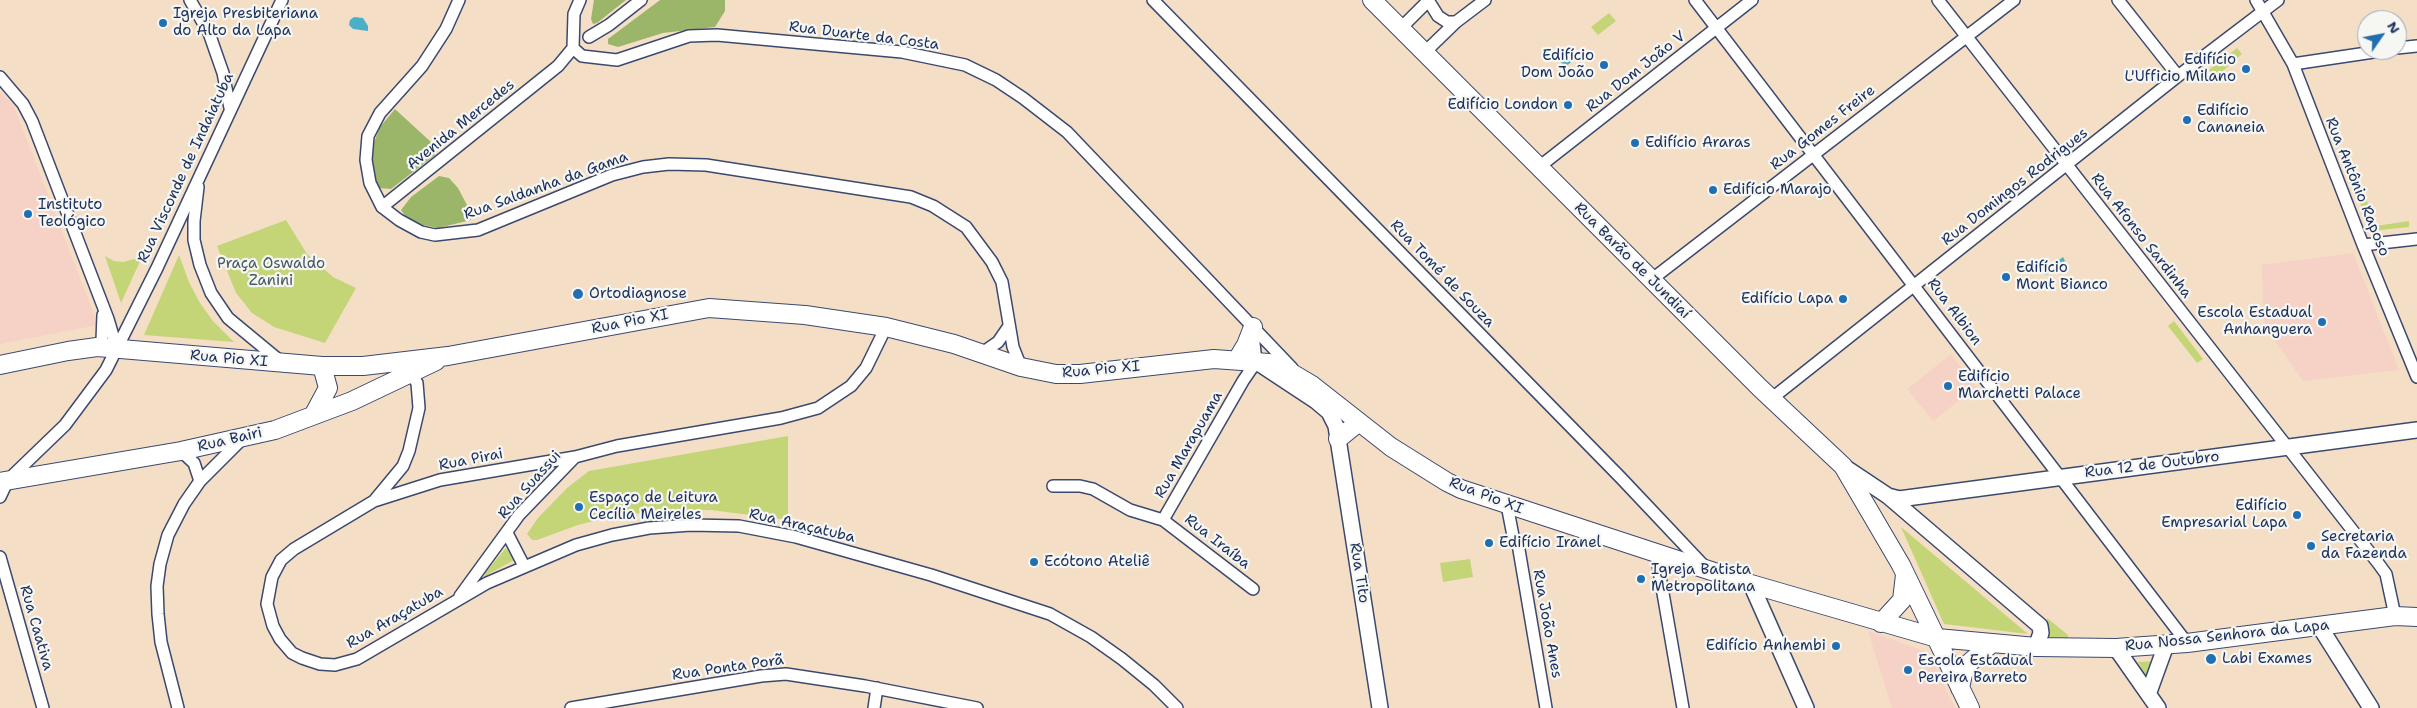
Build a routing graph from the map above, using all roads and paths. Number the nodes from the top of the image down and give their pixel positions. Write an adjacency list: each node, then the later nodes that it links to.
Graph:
1 (190, 0): 28 (street)
2 (282, 0): 28 (street, Rua Visconde de Indaiatuba)
3 (459, 0): 33 (street, Rua Saldanha da Gama)
4 (580, 0): 22 (street)
5 (641, 0): 22 (street, Avenida Mercedes)
6 (1153, 0): 80 (street, Rua Tomé de Souza)
7 (1372, 0): 20 (main road, Rua Barão de Jundiaí)
8 (1486, 0): 18 (street)
9 (1695, 0): 19 (street, Rua Albion)
10 (1752, 0): 19 (street, Rua Dom João V)
11 (1938, 0): 21 (street, Rua Afonso Sardinha)
12 (2014, 0): 21 (street, Rua Gomes Freire)
13 (2118, 0): 26 (street)
14 (2256, 0): 17 (street, Rua Antônio Raposo)
15 (2278, 0): 17 (street, Rua Domingos Rodrigues)
16 (1428, 1): 18 (street); 20 (street)
17 (2263, 12): 25 (street, Rua Antônio Raposo); 26 (street, Rua Domingos Rodrigues)
18 (1456, 22): 23 (street)
19 (1716, 28): 29 (street, Rua Albion); 31 (street, Rua Dom João V)
20 (1400, 29): 23 (main road, Rua Barão de Jundiaí)
21 (1967, 37): 29 (street, Rua Gomes Freire); 30 (street, Rua Afonso Sardinha)
22 (584, 45): 33 (street, Avenida Mercedes); 41 (street, Rua Duarte da Costa)
23 (1424, 53): 31 (main road, Rua Barão de Jundiaí)
24 (2357, 54): 25 (street)
25 (2293, 64): 35 (street, Rua Antônio Raposo)
26 (2178, 76): 30 (street, Rua Domingos Rodrigues)
27 (0, 77): 38 (street)
28 (230, 108): 32 (street, Rua Visconde de Indaiatuba)
29 (1814, 154): 36 (street, Rua Gomes Freire); 37 (street, Rua Albion)
30 (2067, 165): 37 (street, Rua Domingos Rodrigues); 63 (street, Rua Afonso Sardinha)
31 (1539, 167): 36 (main road, Rua Barão de Jundiaí)
32 (200, 176): 43 (street, Rua Visconde de Indaiatuba); 49 (street)
33 (382, 207): 39 (street, Rua Saldanha da Gama)
34 (2417, 239): 35 (street)
35 (2363, 245): 53 (street, Rua Antônio Raposo)
36 (1651, 280): 56 (main road, Rua Barão de Jundiaí)
37 (1914, 285): 56 (street, Rua Domingos Rodrigues); 67 (street, Rua Albion)
38 (103, 306): 42 (street); 43 (street)
39 (1009, 326): 44 (street); 52 (street, Rua Saldanha da Gama)
40 (886, 327): 44 (main road, Rua Pio XI); 45 (main road, Rua Pio XI); 65 (street, Rua Pirai)
41 (1253, 327): 47 (main road); 48 (street); 55 (street, Rua Duarte da Costa)
42 (97, 347): 43 (main road, Rua Pio XI); 50 (main road, Rua Pio XI)
43 (117, 349): 49 (main road, Rua Pio XI); 68 (street)
44 (982, 353): 52 (main road, Rua Pio XI)
45 (448, 356): 46 (main road, Rua Pio XI); 54 (main road, Rua Bairi)
46 (398, 360): 51 (main road, Rua Pio XI); 54 (street)
47 (1237, 360): 48 (main road, Rua Pio XI); 52 (main road, Rua Pio XI)
48 (1256, 362): 55 (main road, Rua Pio XI); 62 (street, Rua Pio XI); 75 (street, Rua Marapuama)
49 (283, 363): 51 (main road, Rua Pio XI)
50 (0, 365)
51 (322, 366): 58 (main road)
52 (1021, 367)
53 (2417, 376)
54 (404, 377): 57 (street); 57 (street); 58 (main road, Rua Bairi)
55 (1304, 380): 59 (main road, Rua Pio XI)
56 (1771, 399): 66 (main road, Rua Barão de Jundiaí)
57 (419, 408): 73 (street)
58 (314, 414): 61 (main road, Rua Bairi)
59 (1359, 422): 62 (main road); 74 (main road, Rua Pio XI)
60 (2417, 430): 63 (street, Rua 12 de Outubro)
61 (242, 439): 64 (main road, Rua Bairi); 69 (street)
62 (1338, 439): 105 (street, Rua Tito)
63 (2290, 448): 67 (street, Rua 12 de Outubro); 85 (street, Rua Afonso Sardinha)
64 (181, 451): 68 (main road, Rua Bairi); 69 (street)
65 (575, 457): 73 (street, Rua Pirai); 76 (street, Rua Suassui)
66 (1843, 466): 71 (street); 81 (main road, Rua Barão de Jundiaí)
67 (2061, 477): 71 (street, Rua 12 de Outubro); 90 (street, Rua Albion)
68 (4, 481): 72 (street)
69 (200, 481): 100 (street)
70 (1053, 486): 75 (street, Rua Marapuama)
71 (1888, 496): 93 (street)
72 (0, 497)
73 (374, 501): 84 (street, Rua Araçatuba)
74 (1512, 507): 77 (main road, Rua Pio XI); 106 (street, Rua João Anes)
75 (1162, 520): 83 (street, Rua Iraíba)
76 (507, 533): 79 (street, Rua Suassui); 84 (street, Rua Suassui)
77 (1656, 553): 80 (main road); 107 (street)
78 (0, 557): 99 (street, Rua Caativa)
79 (524, 566): 84 (street, Rua Araçatuba); 104 (street, Rua Araçatuba)
80 (1708, 570): 82 (main road)
81 (1905, 575): 87 (main road); 89 (main road, Rua Barão de Jundiaí)
82 (1751, 584): 87 (main road); 108 (street)
83 (1253, 589)
84 (458, 599)
85 (2395, 616): 86 (main road, Rua Nossa Senhora da Lapa); 88 (main road, Rua Nossa Senhora da Lapa)
86 (2417, 617)
87 (1881, 623): 89 (main road)
88 (2320, 626): 90 (main road, Rua Nossa Senhora da Lapa); 111 (street)
89 (1937, 638): 91 (main road, Rua Nossa Senhora da Lapa); 96 (main road, Rua Barão de Jundiaí)
90 (2187, 643): 92 (main road, Rua Nossa Senhora da Lapa)
91 (1992, 644): 93 (main road, Rua Nossa Senhora da Lapa); 96 (main road)
92 (2166, 644): 94 (main road, Rua Nossa Senhora da Lapa); 97 (street)
93 (2036, 646): 94 (main road, Rua Nossa Senhora da Lapa)
94 (2116, 648): 97 (street)
95 (877, 688): 98 (street, Rua Ponta Porã); 102 (street); 103 (street, Rua Ponta Porã)
96 (1960, 688): 109 (main road, Rua Barão de Jundiaí)
97 (2149, 692): 110 (street)
98 (610, 704): 101 (street, Rua Ponta Porã)
99 (43, 708)
100 (178, 708)
101 (571, 708)
102 (874, 708)
103 (978, 708)
104 (1178, 708)
105 (1380, 708)
106 (1546, 708)
107 (1683, 708)
108 (1806, 708)
109 (1970, 708)
110 (2158, 708)
111 (2371, 708)

